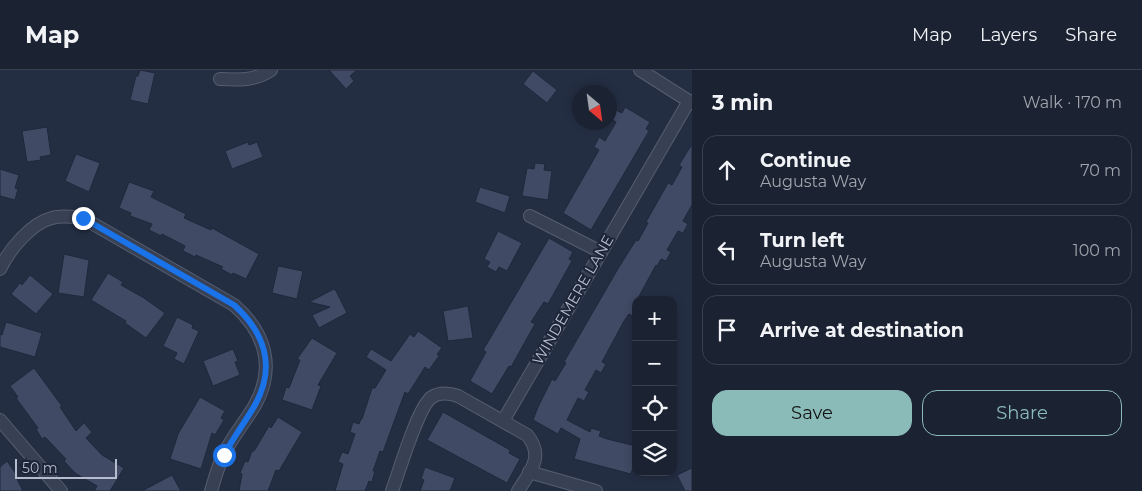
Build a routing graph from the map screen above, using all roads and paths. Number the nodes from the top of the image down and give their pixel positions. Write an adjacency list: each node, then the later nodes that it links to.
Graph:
1 (271, 70): 3 (street)
2 (640, 70): 4 (street)
3 (220, 79)
4 (690, 102): 6 (street, WINDEMERE LANE)
5 (530, 216): 6 (street)
6 (601, 252): 9 (street, WINDEMERE LANE)
7 (0, 269): 12 (street)
8 (0, 420): 11 (street)
9 (503, 421): 10 (street); 13 (street)
10 (529, 472): 14 (street); 15 (street)
11 (62, 491)
12 (211, 491)
13 (392, 491)
14 (518, 491)
15 (596, 491)

